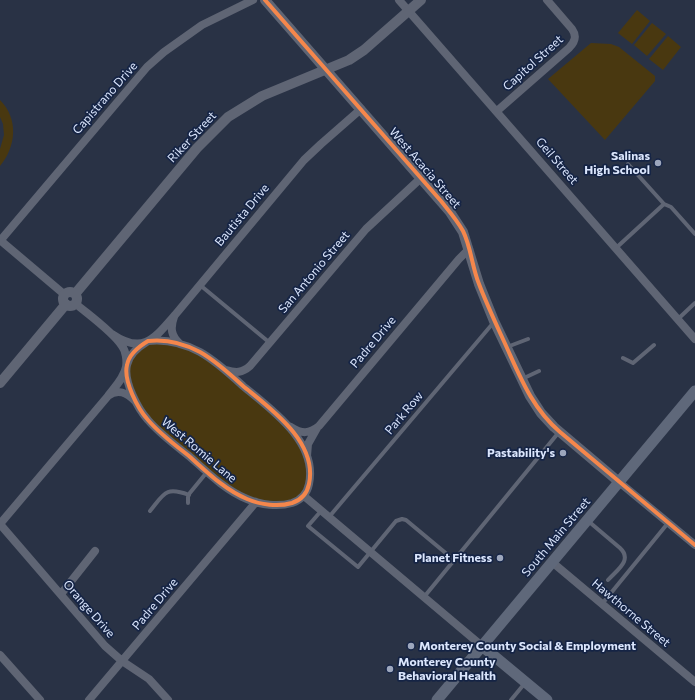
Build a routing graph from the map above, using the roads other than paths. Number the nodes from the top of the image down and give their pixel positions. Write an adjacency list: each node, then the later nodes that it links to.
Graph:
1 (253, 0): 14 (street, Capistrano Drive)
2 (265, 0): 7 (street, West Acacia Street)
3 (399, 0): 6 (street, Geil Street)
4 (421, 0): 6 (street, Riker Street)
5 (547, 0): 9 (street, Capitol Street)
6 (408, 10): 7 (street, Riker Street); 9 (street, Geil Street)
7 (326, 70): 8 (street, West Acacia Street); 18 (street, Riker Street)
8 (361, 110): 11 (street, West Acacia Street); 17 (street, Bautista Drive)
9 (497, 111): 15 (street, Geil Street)
10 (628, 164): 12 (lane)
11 (421, 178): 16 (street, West Acacia Street); 27 (street, San Antonio Street)
12 (664, 204): 13 (lane); 15 (lane)
13 (695, 234)
14 (0, 240): 18 (street, West Romie Lane)
15 (616, 248): 21 (street, Geil Street)
16 (469, 250): 22 (street, West Acacia Street); 42 (street, Padre Drive)
17 (200, 285): 20 (street, Bautista Drive); 27 (lane)
18 (70, 299): 23 (street, West Romie Lane); 37 (street, Riker Street)
19 (695, 303): 21 (lane)
20 (175, 315): 26 (street, Bautista Drive); 28 (street)
21 (678, 319): 25 (street, Geil Street)
22 (494, 321): 30 (street, West Acacia Street); 55 (lane, Park Row)
23 (112, 334): 26 (street, West Romie Lane); 33 (street, West Romie Lane)
24 (528, 339): 30 (lane)
25 (695, 339)
26 (148, 341): 28 (street, West Romie Lane); 33 (street)
27 (270, 343): 32 (street, San Antonio Street)
28 (181, 345): 34 (street, West Romie Lane)
29 (654, 345): 31 (lane)
30 (507, 347): 36 (street, West Acacia Street)
31 (623, 358)
32 (250, 366): 34 (street); 38 (street)
33 (126, 367): 39 (street); 41 (street, West Romie Lane)
34 (225, 370): 38 (street, West Romie Lane)
35 (539, 371): 36 (lane)
36 (521, 379): 44 (street, West Acacia Street)
37 (0, 383)
38 (250, 392): 43 (street, West Romie Lane)
39 (108, 396): 41 (street); 59 (street)
40 (694, 396): 47 (main road, South Main Street)
41 (136, 402): 46 (street, West Romie Lane)
42 (318, 426): 43 (street); 45 (street, Padre Drive)
43 (290, 427): 45 (street, West Romie Lane)
44 (560, 432): 47 (street, West Acacia Street); 63 (lane)
45 (307, 457): 50 (street, West Romie Lane)
46 (207, 472): 48 (lane); 49 (street, West Romie Lane)
47 (619, 482): 56 (main road, South Main Street); 58 (street)
48 (189, 495): 52 (lane); 53 (lane)
49 (238, 495): 51 (street, West Romie Lane); 57 (street)
50 (304, 496): 51 (street, West Romie Lane); 54 (street)
51 (256, 502): 57 (street, Padre Drive)
52 (188, 503)
53 (150, 511)
54 (321, 511): 55 (street); 62 (lane)
55 (329, 517): 62 (street)
56 (587, 520): 64 (main road, South Main Street); 65 (lane)
57 (238, 523): 71 (street, Padre Drive)
58 (668, 523): 60 (street); 68 (lane)
59 (0, 524): 66 (street, Orange Drive)
60 (695, 545)
61 (95, 551): 66 (street)
62 (371, 552): 63 (lane); 67 (street)
63 (454, 560): 67 (lane)
64 (552, 562): 68 (street, Hawthorne Street); 69 (main road, South Main Street)
65 (608, 580)
66 (61, 594): 71 (street, Orange Drive)
67 (424, 598): 69 (street)
68 (602, 604): 72 (street, Hawthorne Street)
69 (482, 646): 73 (main road); 77 (main road, South Main Street)
70 (0, 656): 74 (street)
71 (122, 661): 75 (street, Padre Drive); 76 (street, Orange Drive)
72 (695, 682)
73 (526, 683): 78 (lane); 79 (main road)
74 (40, 700)
75 (89, 700)
76 (168, 700)
77 (437, 700)
78 (511, 700)
79 (547, 700)

